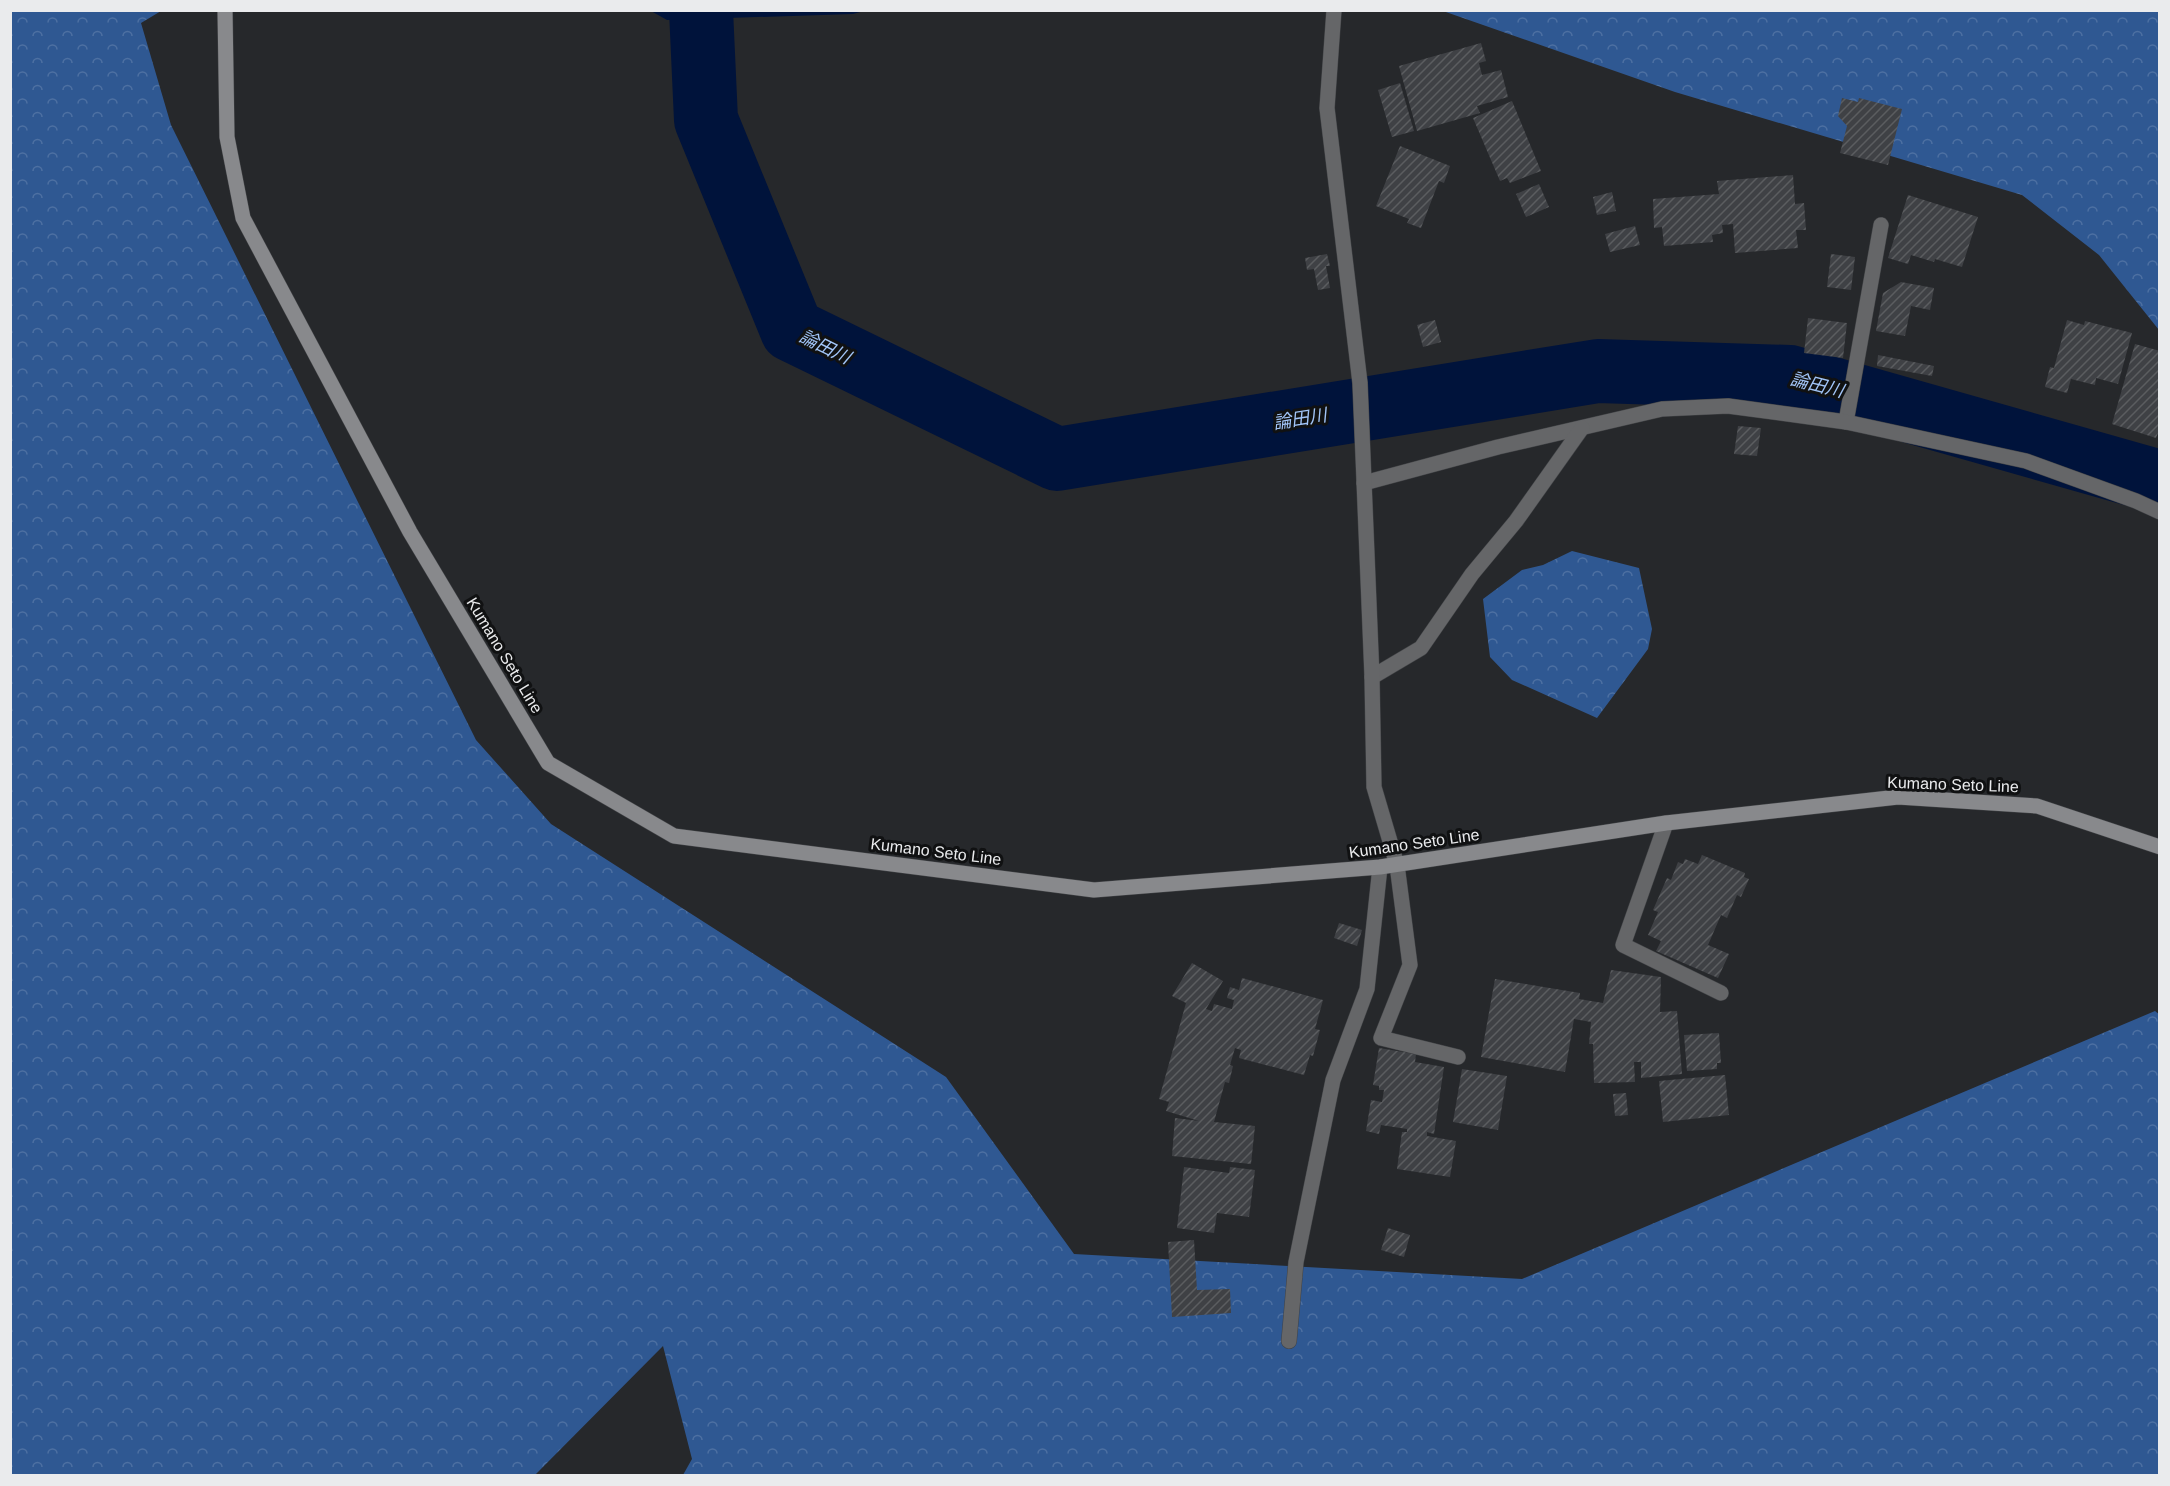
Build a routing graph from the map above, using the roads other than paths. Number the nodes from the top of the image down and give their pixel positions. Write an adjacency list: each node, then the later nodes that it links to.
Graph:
1 (225, 10): 12 (main road, Kumano Seto Line)
2 (1334, 10): 6 (street)
3 (1881, 225): 4 (street)
4 (1846, 422): 5 (street); 7 (street)
5 (1581, 428): 6 (street); 8 (street)
6 (1364, 483): 8 (street)
7 (2160, 512)
8 (1372, 677): 11 (street)
9 (1666, 822): 10 (main road, Kumano Seto Line); 11 (main road, Kumano Seto Line); 13 (street)
10 (2160, 847)
11 (1397, 865): 12 (main road, Kumano Seto Line); 14 (street)
12 (1380, 867): 15 (street)
13 (1720, 993)
14 (1458, 1057)
15 (1289, 1341)

